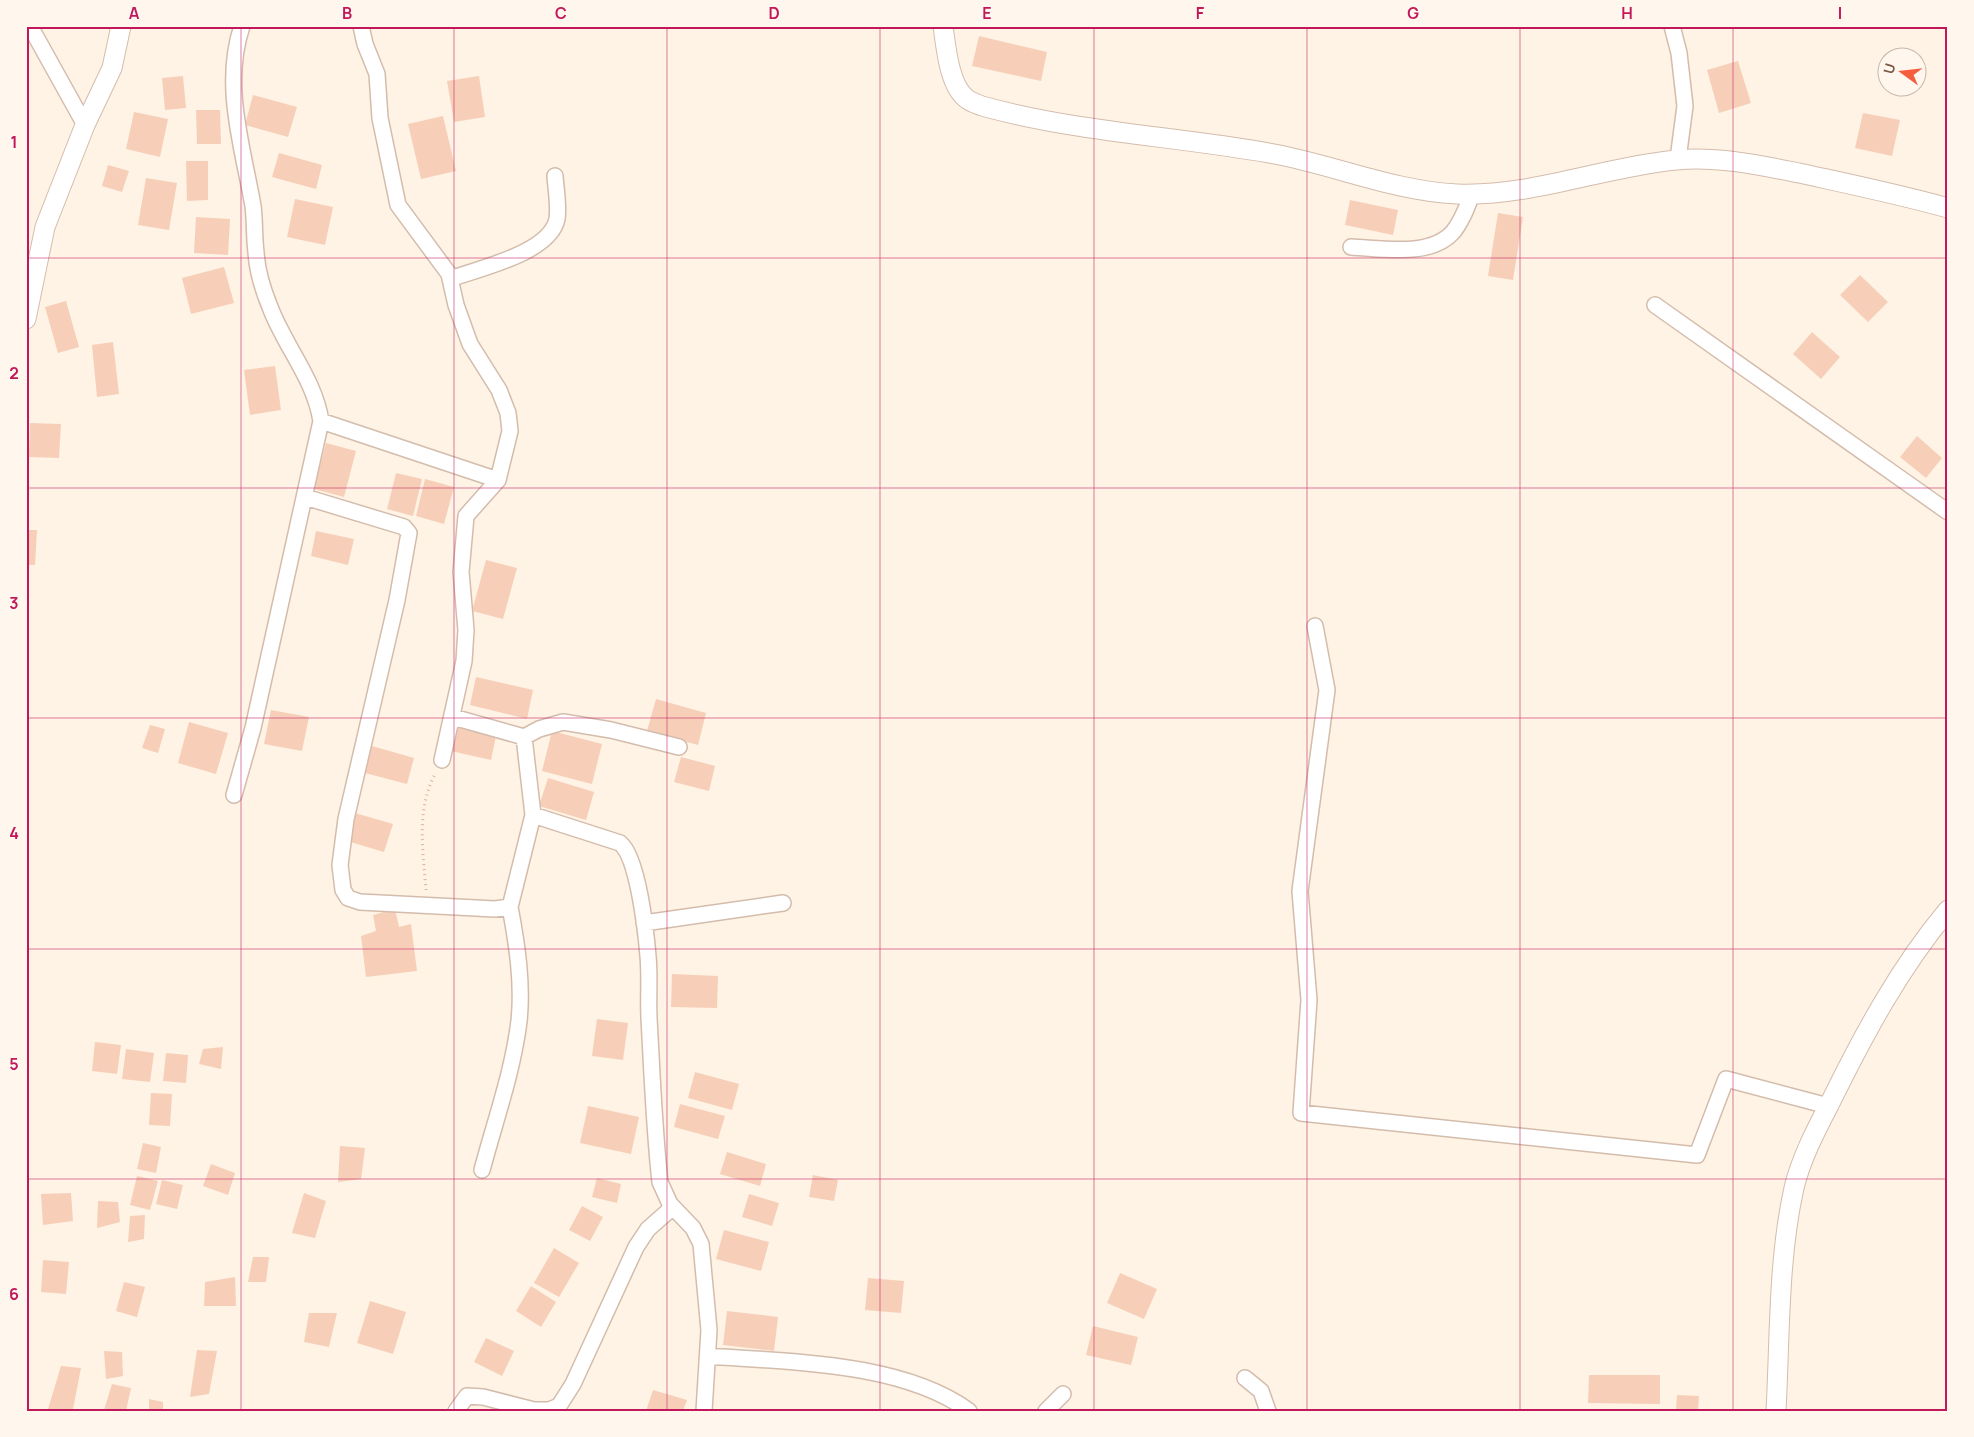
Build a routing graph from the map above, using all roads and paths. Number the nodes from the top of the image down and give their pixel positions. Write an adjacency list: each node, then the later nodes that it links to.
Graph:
1 (30, 26): 7 (street)
2 (121, 26): 7 (street)
3 (242, 26): 16 (street)
4 (361, 26): 13 (street)
5 (943, 26): 10 (street)
6 (1672, 26): 8 (street)
7 (85, 125): 15 (street)
8 (1678, 159): 10 (street); 11 (street)
9 (555, 176): 13 (street)
10 (1472, 194): 12 (street)
11 (1948, 208)
12 (1351, 247)
13 (450, 279): 17 (street)
14 (1655, 305): 19 (street)
15 (26, 319)
16 (320, 422): 17 (street); 18 (street)
17 (498, 480): 21 (street)
18 (305, 498): 25 (street); 28 (street)
19 (1948, 512)
20 (1314, 626): 32 (street)
21 (453, 717): 22 (street); 24 (street)
22 (524, 737): 23 (street); 26 (street)
23 (679, 747)
24 (442, 760): 28 (path)
25 (234, 795)
26 (533, 815): 29 (street); 31 (street)
27 (783, 903): 31 (street)
28 (428, 906): 29 (street)
29 (510, 907): 33 (street)
30 (1948, 910): 32 (street)
31 (644, 923): 34 (street)
32 (1828, 1106): 43 (street)
33 (482, 1170)
34 (673, 1207): 35 (street); 38 (street)
35 (708, 1356): 39 (street); 40 (street)
36 (1245, 1378): 42 (street)
37 (1063, 1394): 41 (street)
38 (456, 1411)
39 (704, 1411)
40 (969, 1411)
41 (1046, 1411)
42 (1268, 1411)
43 (1776, 1411)

